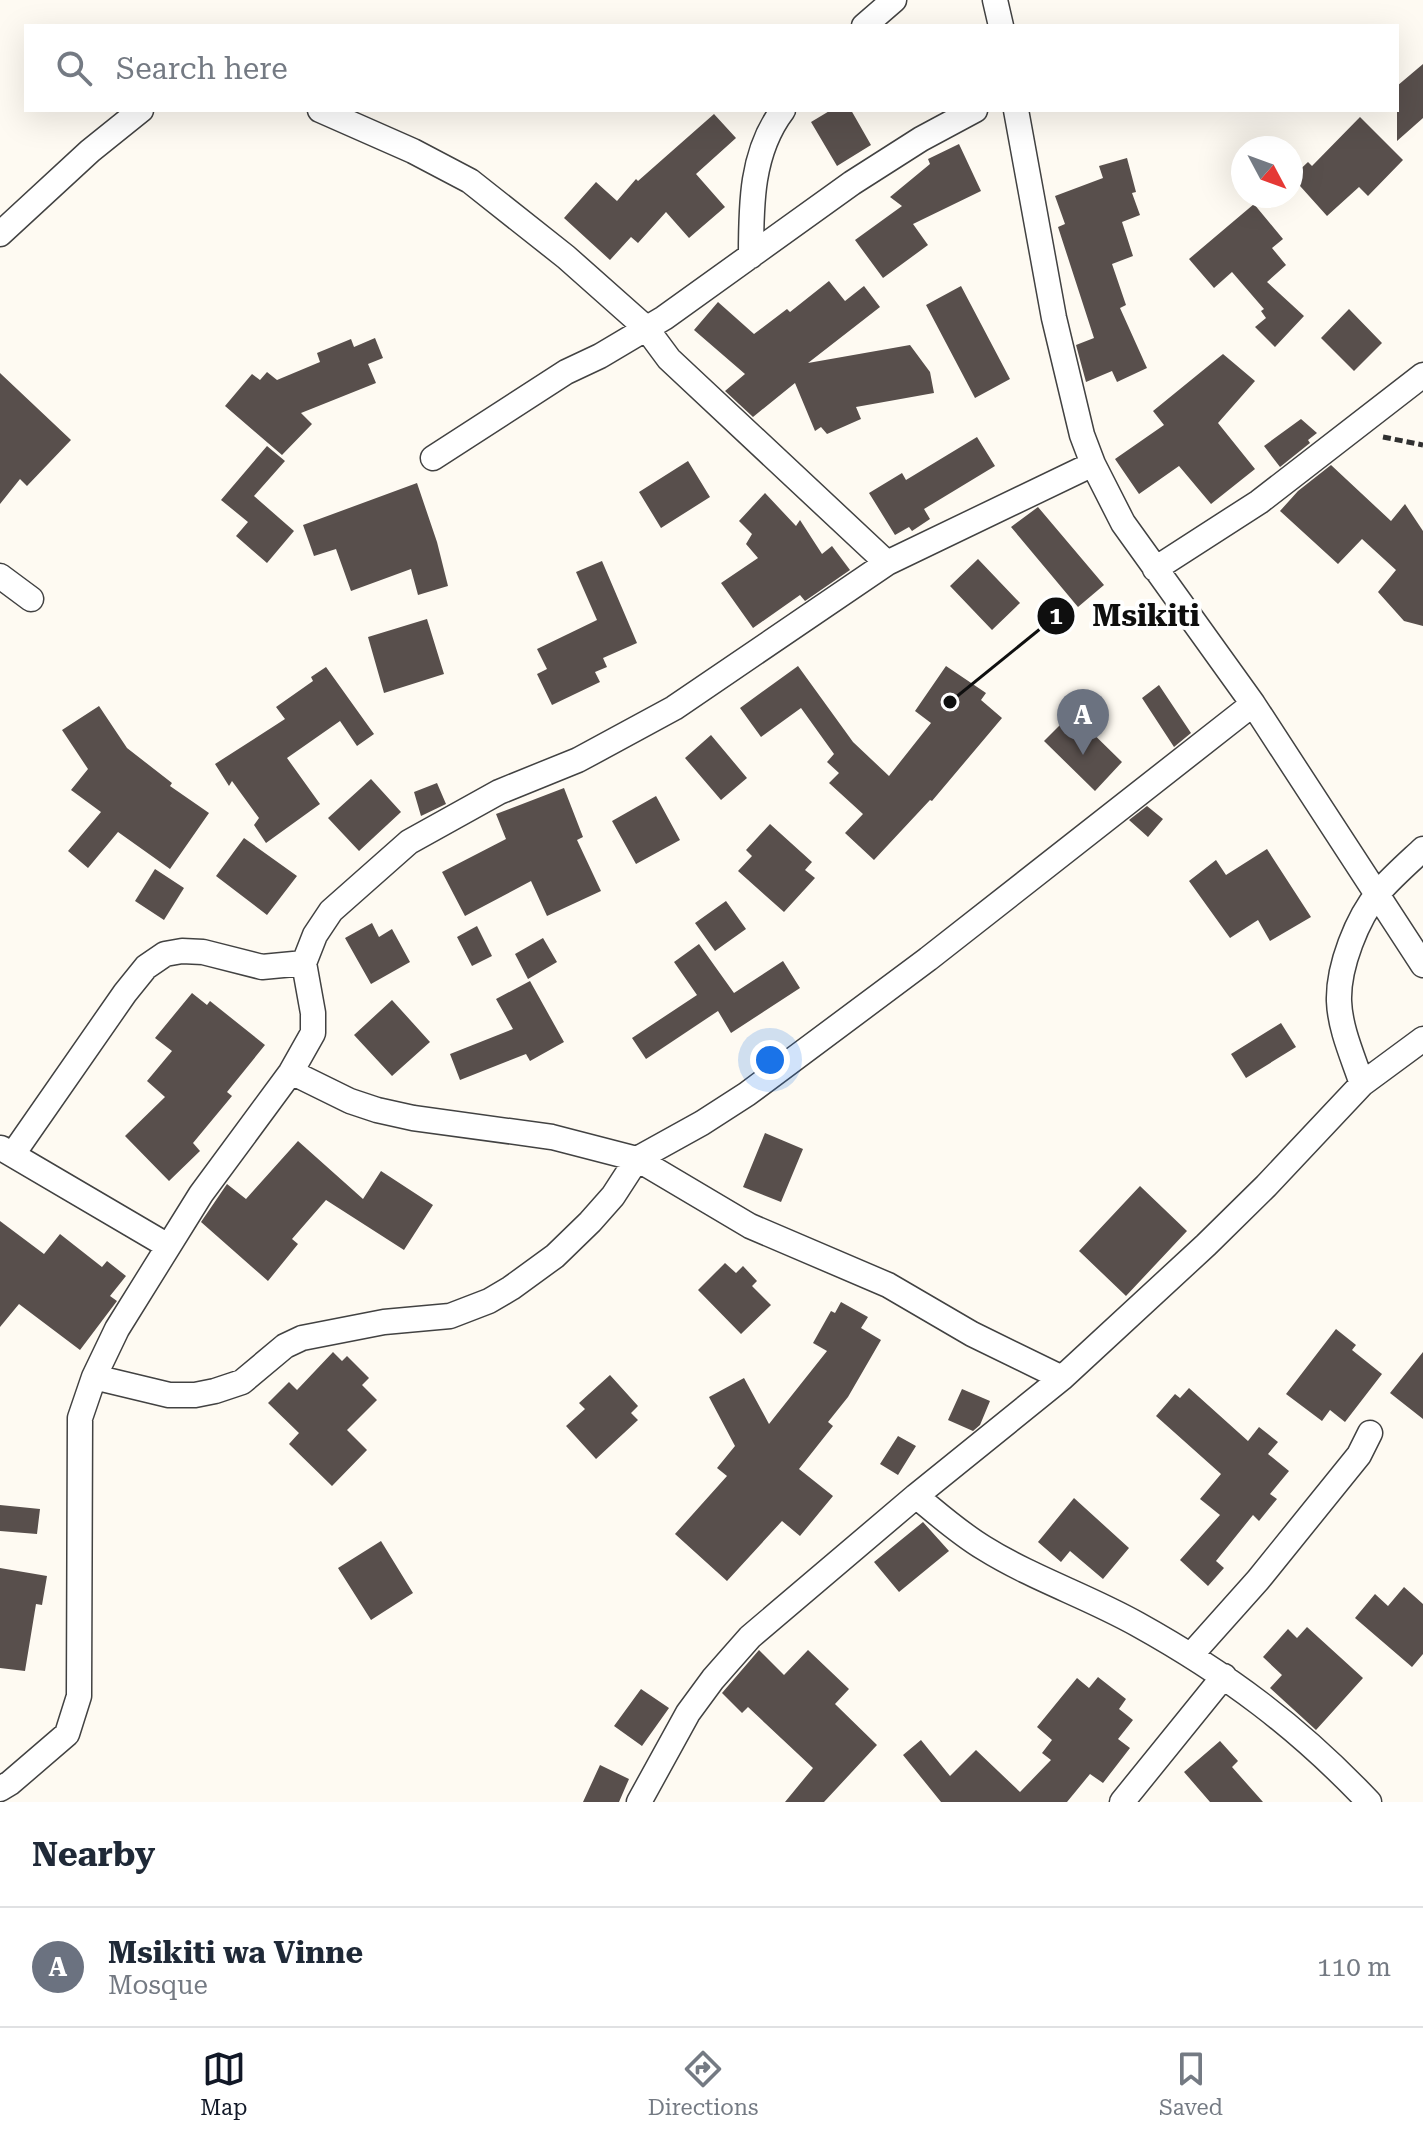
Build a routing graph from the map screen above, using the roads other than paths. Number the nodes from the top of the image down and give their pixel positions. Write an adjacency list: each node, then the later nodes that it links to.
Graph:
1 (894, 0): 3 (street)
2 (995, 0): 4 (street)
3 (866, 24)
4 (1001, 24)
5 (139, 112): 10 (street)
6 (325, 112): 12 (street)
7 (782, 112): 11 (street)
8 (971, 112): 11 (street)
9 (1016, 112): 15 (street)
10 (0, 234)
11 (751, 256): 12 (street)
12 (646, 328): 14 (street); 16 (street)
13 (1423, 375): 17 (street)
14 (433, 458)
15 (1093, 464): 16 (street); 17 (street)
16 (887, 563): 23 (street)
17 (1155, 569): 20 (street)
18 (0, 576): 19 (street)
19 (31, 599)
20 (1253, 704): 22 (street); 29 (street)
21 (1423, 849): 22 (street)
22 (1377, 893): 24 (street); 27 (street)
23 (304, 963): 26 (street); 28 (street)
24 (1423, 965)
25 (1423, 1039): 27 (street)
26 (291, 1072): 29 (street); 30 (street)
27 (1362, 1084): 32 (street)
28 (7, 1151): 30 (street)
29 (637, 1159): 31 (street); 32 (street)
30 (168, 1246): 31 (street)
31 (94, 1377): 37 (street)
32 (1062, 1378): 34 (street)
33 (1370, 1433): 35 (street)
34 (916, 1496): 35 (street); 38 (street)
35 (1191, 1655): 36 (street)
36 (1224, 1676): 39 (street); 40 (street)
37 (0, 1789)
38 (639, 1802)
39 (1122, 1802)
40 (1369, 1802)

